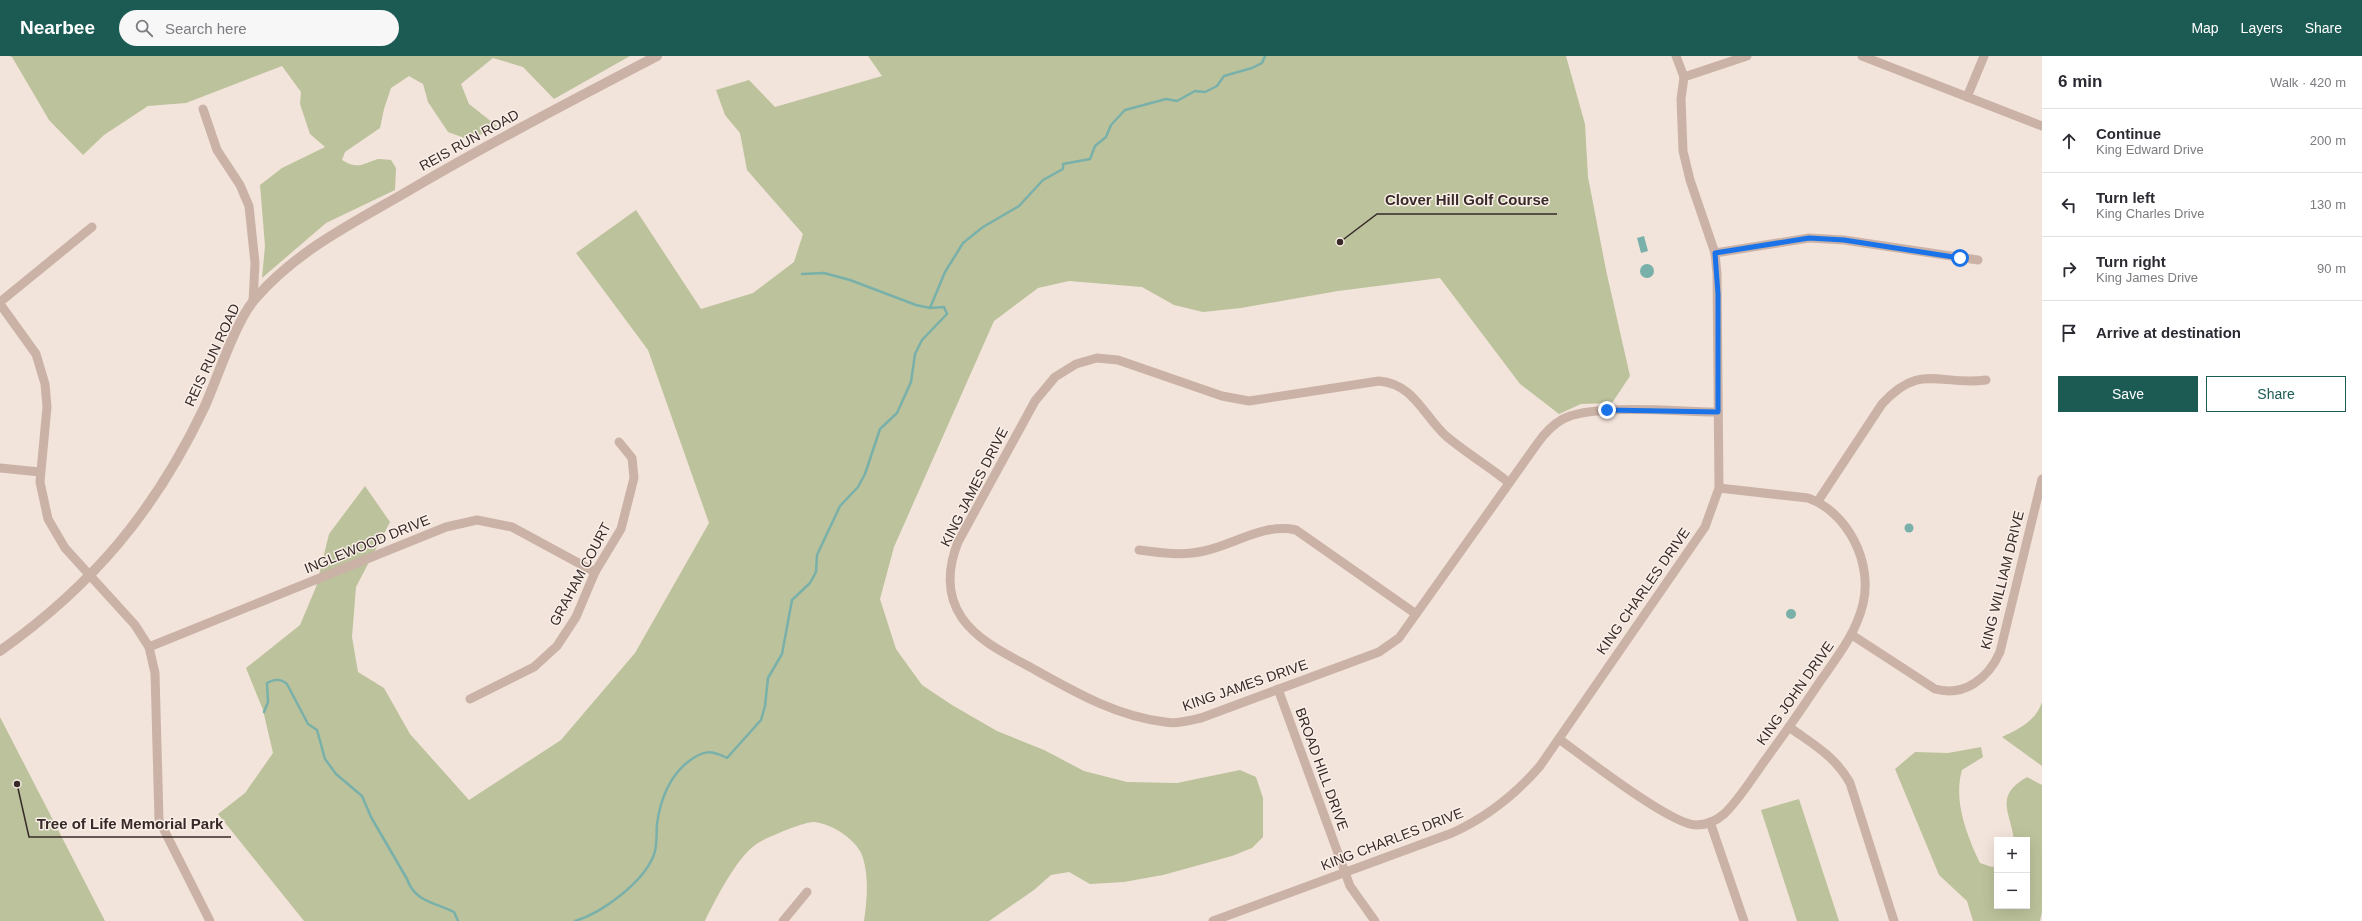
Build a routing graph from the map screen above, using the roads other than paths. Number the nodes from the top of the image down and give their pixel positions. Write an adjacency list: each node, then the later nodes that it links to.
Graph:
1 (657, 56): 13 (street, REIS RUN ROAD)
2 (1676, 56): 6 (street, KING CHARLES DRIVE)
3 (1746, 56): 6 (street)
4 (1862, 56): 7 (street)
5 (1984, 56): 7 (street)
6 (1684, 77): 11 (street, KING CHARLES DRIVE)
7 (1967, 97): 9 (street)
8 (203, 109): 13 (street)
9 (2042, 126)
10 (92, 227): 14 (street)
11 (1715, 253): 12 (street); 16 (street, KING CHARLES DRIVE)
12 (1978, 260)
13 (253, 302): 26 (street, REIS RUN ROAD)
14 (0, 303): 19 (street)
15 (1986, 380): 23 (street)
16 (1718, 412): 21 (street, KING JAMES DRIVE); 22 (street, KING CHARLES DRIVE)
17 (619, 442): 25 (street, GRAHAM COURT)
18 (0, 468): 19 (street)
19 (40, 472): 26 (street)
20 (2042, 479): 28 (street, KING WILLIAM DRIVE)
21 (1508, 482): 27 (street, KING JAMES DRIVE); 31 (street, KING JAMES DRIVE)
22 (1719, 488): 23 (street, KING JOHN DRIVE); 34 (street, KING CHARLES DRIVE)
23 (1818, 501): 28 (street, KING JOHN DRIVE)
24 (1139, 550): 27 (street)
25 (595, 572): 29 (street, INGLEWOOD DRIVE); 32 (street, GRAHAM COURT)
26 (90, 576): 29 (street); 30 (street, REIS RUN ROAD)
27 (1416, 614): 31 (street, KING JAMES DRIVE)
28 (1852, 635): 33 (street, KING JOHN DRIVE)
29 (149, 648): 38 (street)
30 (0, 651)
31 (1278, 689): 36 (street, BROAD HILL DRIVE)
32 (470, 699)
33 (1790, 727): 35 (street, KING JOHN DRIVE); 43 (street)
34 (1559, 739): 35 (street); 36 (street, KING CHARLES DRIVE)
35 (1710, 822): 42 (street)
36 (1345, 873): 40 (street, KING CHARLES DRIVE); 41 (street, BROAD HILL DRIVE)
37 (807, 892): 39 (street)
38 (210, 921)
39 (783, 921)
40 (1213, 921)
41 (1375, 921)
42 (1744, 921)
43 (1894, 921)

